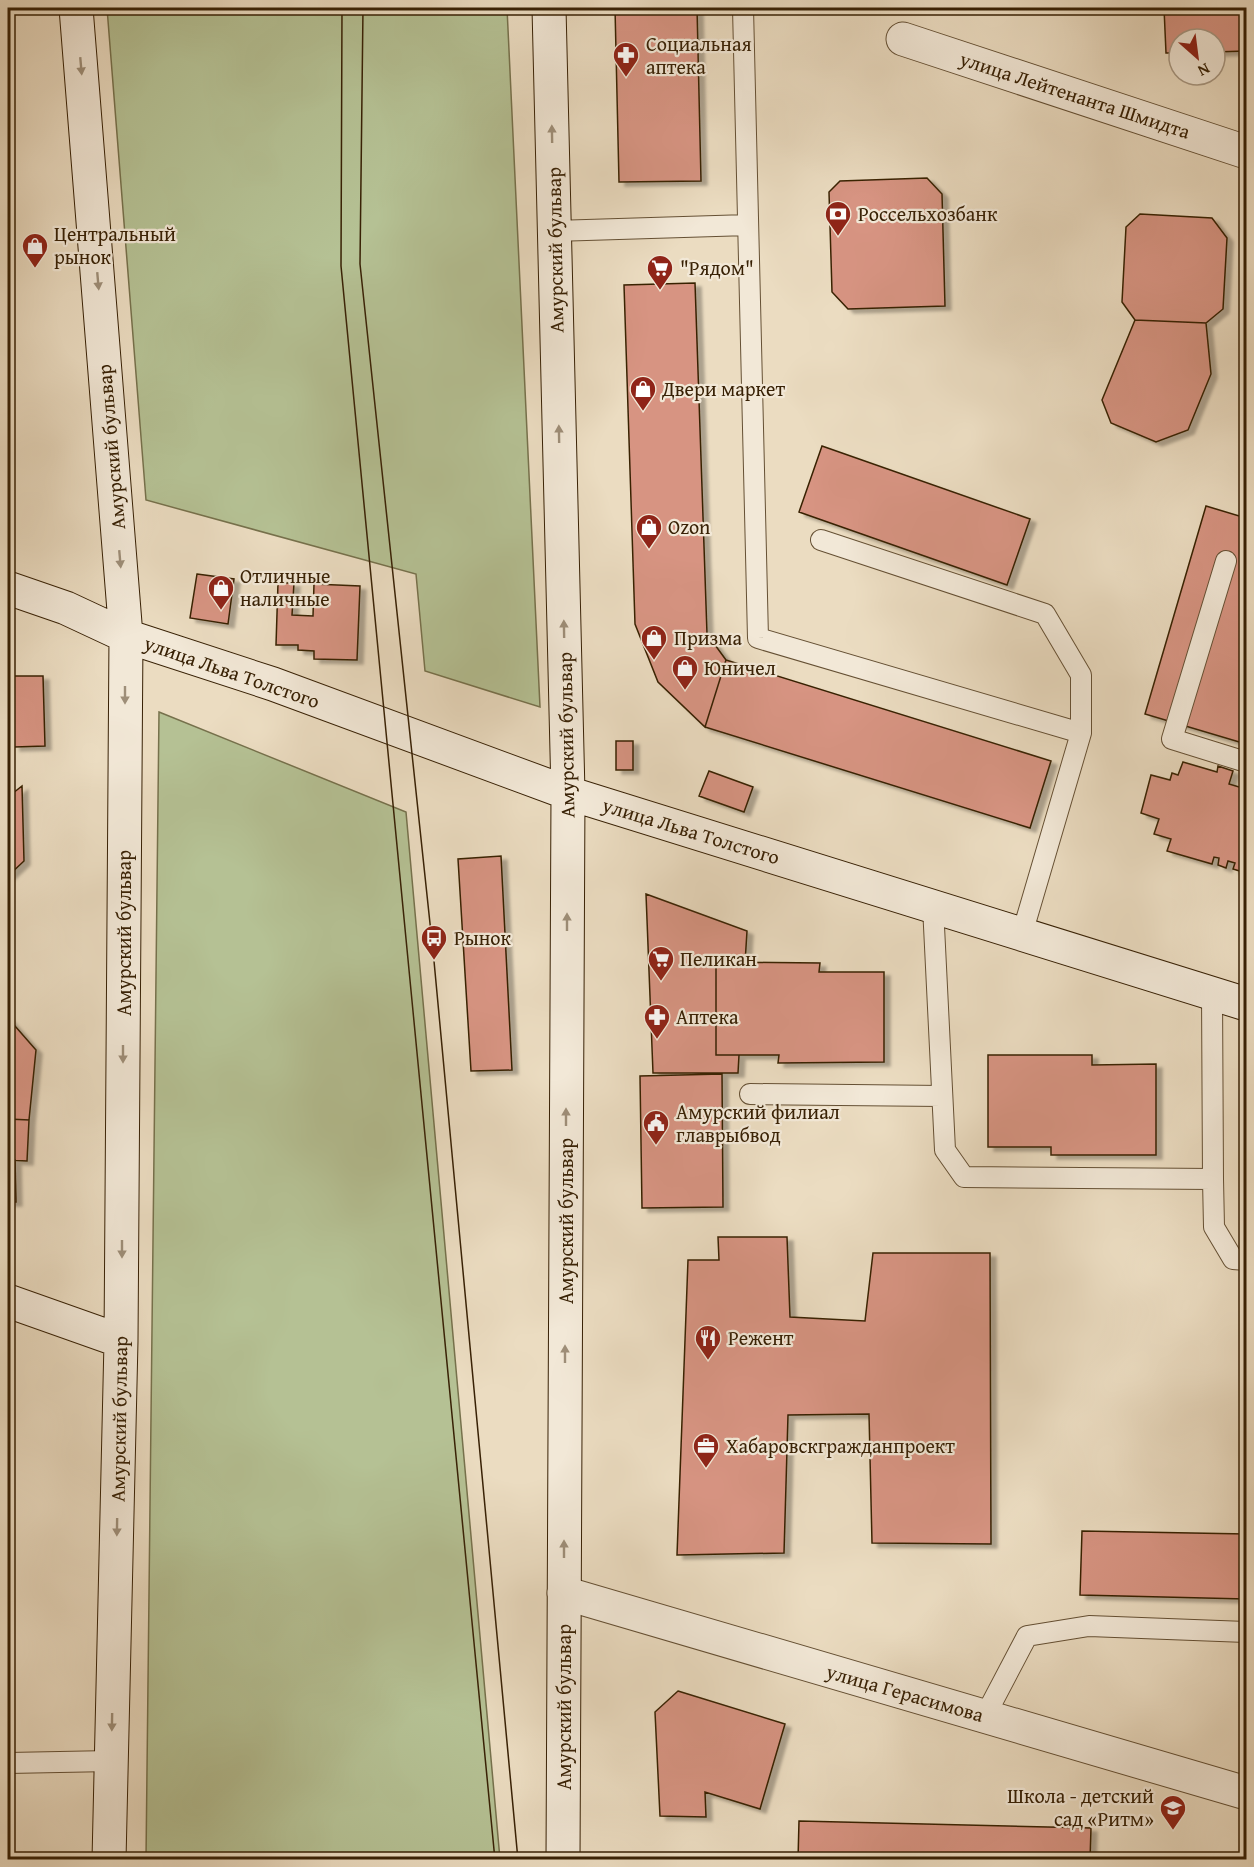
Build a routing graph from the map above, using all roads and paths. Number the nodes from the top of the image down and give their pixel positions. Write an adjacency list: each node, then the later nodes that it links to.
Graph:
1 (76, 8): 11 (street, Амурский бульвар, one-way to 11)
2 (549, 8): 7 (street, Амурский бульвар, one-way to 2)
3 (743, 8): 6 (lane)
4 (903, 39): 5 (street, улица Лейтенанта Шмидта)
5 (1246, 152)
6 (748, 225): 7 (lane); 12 (lane)
7 (554, 231): 14 (street, Амурский бульвар, one-way to 7)
8 (821, 540): 12 (lane)
9 (1226, 561): 13 (lane)
10 (8, 588): 11 (street, улица Льва Толстого)
11 (126, 636): 14 (street, улица Льва Толстого); 24 (street, Амурский бульвар, one-way to 24)
12 (1081, 733): 16 (lane)
13 (1246, 762)
14 (567, 793): 15 (street, улица Льва Толстого); 25 (street, Амурский бульвар, one-way to 14)
15 (933, 906): 16 (street, улица Льва Толстого); 20 (lane)
16 (1022, 934): 17 (street, улица Льва Толстого)
17 (1212, 993): 18 (street, улица Льва Толстого); 21 (lane)
18 (1246, 1004)
19 (750, 1094): 20 (lane)
20 (942, 1096): 21 (lane)
21 (1213, 1179): 22 (lane)
22 (1246, 1260)
23 (8, 1301): 24 (street)
24 (121, 1341): 28 (street, Амурский бульвар, one-way to 28)
25 (564, 1593): 27 (street, улица Герасимова); 32 (street, Амурский бульвар)
26 (1246, 1632): 27 (lane)
27 (985, 1716): 30 (street, улица Герасимова)
28 (111, 1761): 29 (lane); 31 (street, Амурский бульвар)
29 (8, 1763)
30 (1246, 1793)
31 (109, 1860)
32 (563, 1860)

